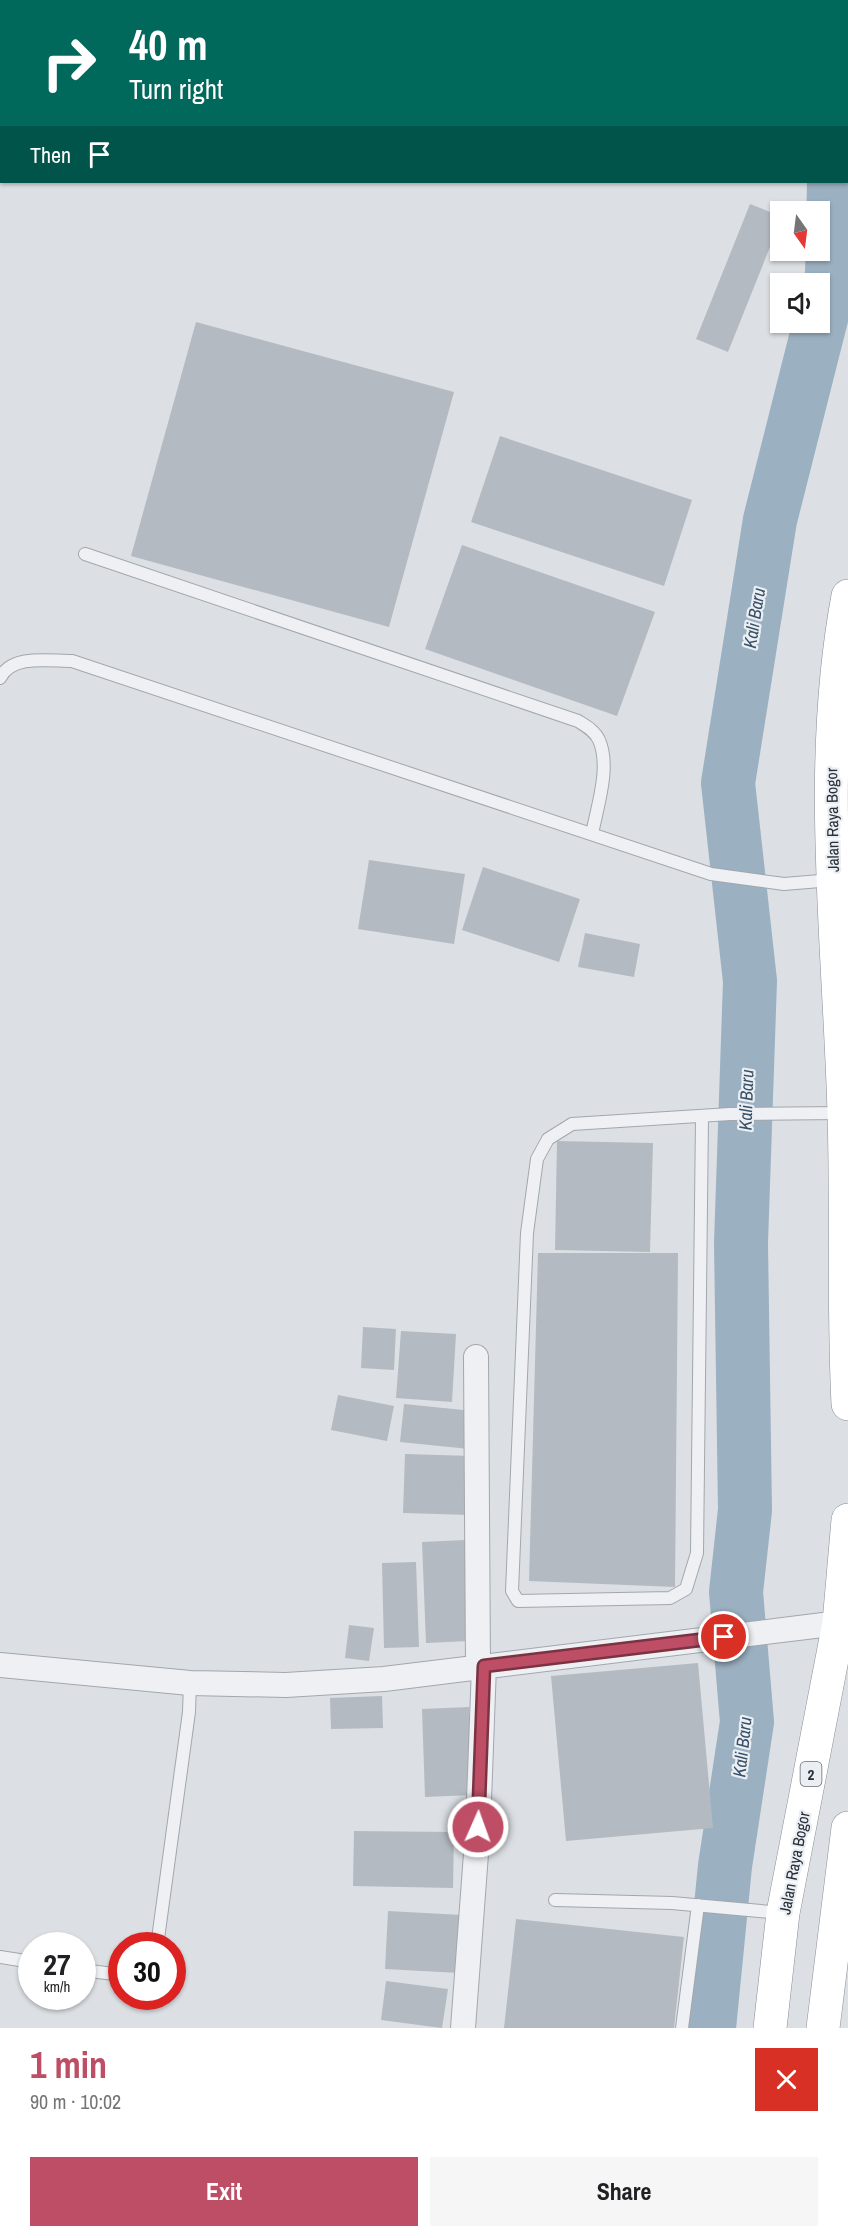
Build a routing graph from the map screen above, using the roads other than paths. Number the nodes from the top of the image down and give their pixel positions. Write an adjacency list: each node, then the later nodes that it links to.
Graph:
1 (85, 554): 4 (lane)
2 (848, 596): 5 (highway, Jalan Raya Bogor)
3 (0, 678): 4 (lane)
4 (592, 834): 5 (lane)
5 (833, 880): 6 (highway, Jalan Raya Bogor)
6 (844, 1113): 7 (lane); 9 (highway, Jalan Raya Bogor)
7 (702, 1118): 7 (lane)
8 (476, 1357): 13 (street)
9 (848, 1404)
10 (848, 1520): 11 (highway, Jalan Raya Bogor / 2)
11 (843, 1623): 13 (street); 18 (highway, Jalan Raya Bogor / 2)
12 (0, 1665): 14 (street)
13 (481, 1666): 14 (street); 22 (street)
14 (190, 1683): 19 (lane)
15 (848, 1828): 25 (highway)
16 (555, 1900): 17 (lane)
17 (702, 1906): 18 (lane); 23 (lane)
18 (777, 1912): 24 (highway, Jalan Raya Bogor / 2)
19 (159, 1932)
20 (0, 1957): 21 (lane)
21 (18, 1960)
22 (463, 2028)
23 (682, 2028)
24 (770, 2028)
25 (824, 2028)

